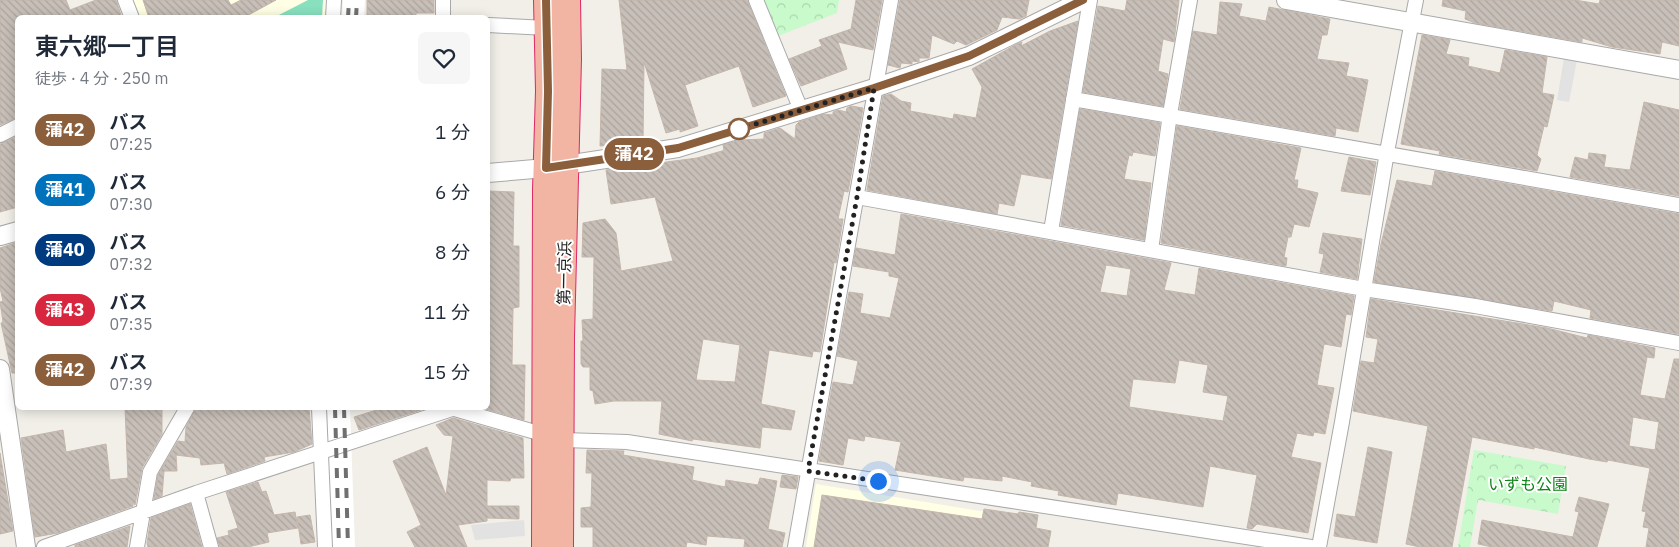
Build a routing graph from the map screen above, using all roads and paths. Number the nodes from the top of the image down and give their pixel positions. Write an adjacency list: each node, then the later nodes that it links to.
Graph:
1 (125, 0): 13 (street)
2 (334, 0): 14 (street)
3 (443, 0): 15 (street)
4 (546, 0): 18 (highway, 第一京浜)
5 (568, 0): 27 (highway, 第一京浜)
6 (756, 0): 22 (street)
7 (891, 0): 20 (street)
8 (1083, 0): 20 (street)
9 (1090, 0): 21 (street)
10 (1190, 0): 23 (street)
11 (1286, 0): 16 (street)
12 (1416, 0): 16 (street)
13 (131, 15)
14 (333, 15)
15 (443, 15)
16 (1412, 22): 19 (street); 26 (street)
17 (490, 25): 18 (street)
18 (547, 28): 27 (highway, 第一京浜)
19 (1679, 70)
20 (874, 88): 22 (street); 29 (street)
21 (1073, 99): 23 (street); 31 (street)
22 (801, 110): 27 (street)
23 (1170, 114): 26 (street); 34 (street)
24 (15, 128): 25 (street)
25 (0, 135)
26 (1387, 152): 30 (street); 35 (street)
27 (556, 166): 28 (street); 43 (highway, 第一京浜)
28 (490, 173)
29 (857, 197): 31 (street); 45 (street)
30 (1679, 205)
31 (1050, 230): 34 (street)
32 (15, 232): 33 (street)
33 (0, 236)
34 (1151, 250): 35 (street)
35 (1364, 289): 36 (street); 57 (street)
36 (1679, 343)
37 (0, 369): 38 (street)
38 (1, 387): 48 (street)
39 (185, 410): 47 (street)
40 (320, 410): 44 (street)
41 (446, 410): 44 (street)
42 (459, 410): 43 (street)
43 (554, 437): 45 (street); 53 (highway, 第一京浜); 54 (highway, 第一京浜)
44 (321, 452): 46 (street); 52 (street)
45 (808, 471): 55 (street); 56 (street)
46 (196, 493): 47 (street); 51 (street)
47 (142, 513): 49 (street); 50 (street)
48 (26, 547)
49 (44, 547)
50 (137, 547)
51 (211, 547)
52 (325, 547)
53 (544, 547)
54 (561, 547)
55 (795, 547)
56 (1312, 547)
57 (1319, 547)

